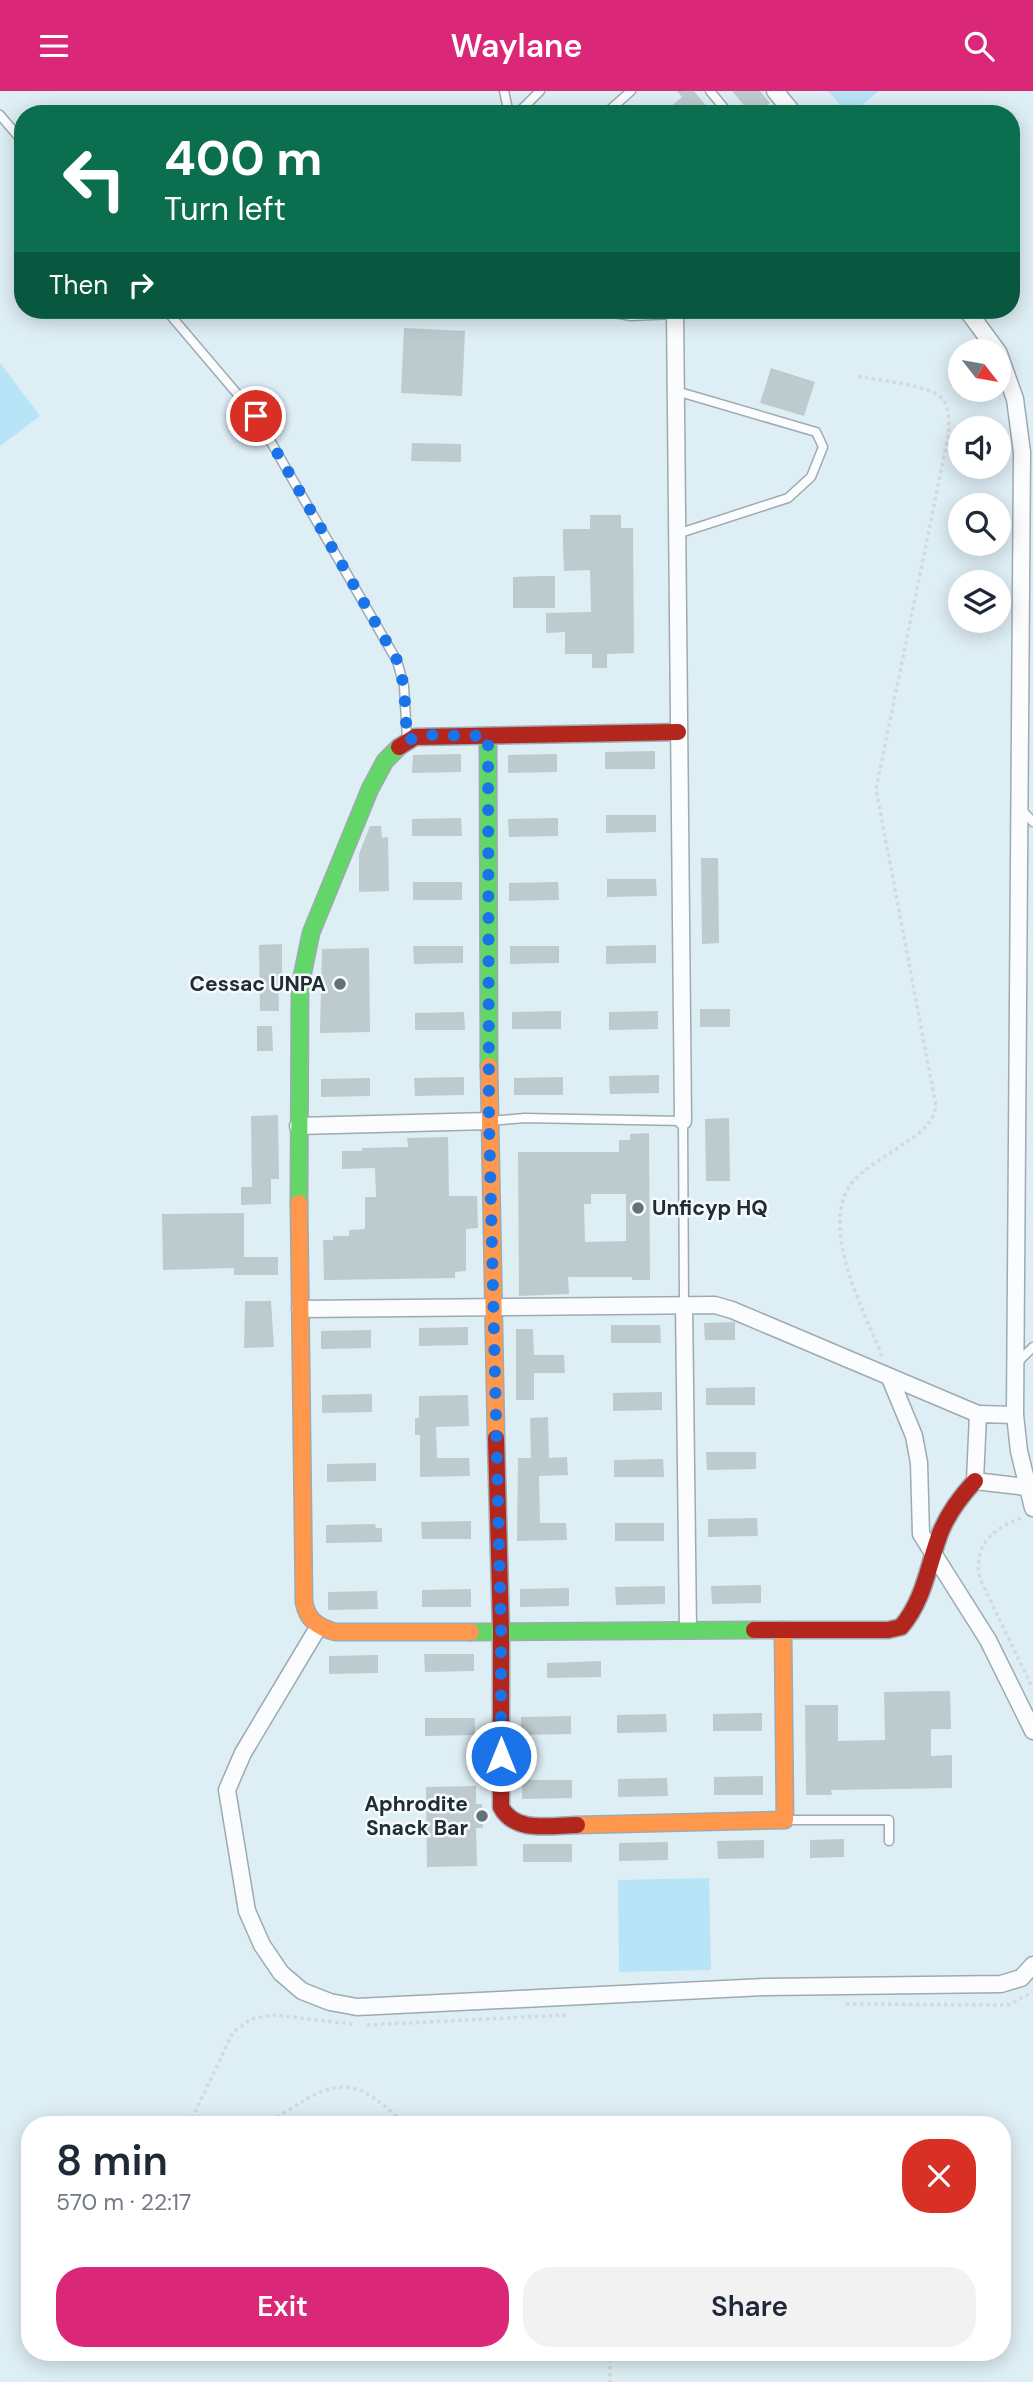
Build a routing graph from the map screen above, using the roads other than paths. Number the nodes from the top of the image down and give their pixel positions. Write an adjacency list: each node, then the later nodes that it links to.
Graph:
1 (540, 91): 5 (lane)
2 (631, 91): 6 (lane)
3 (710, 91): 7 (lane)
4 (775, 91): 8 (street)
5 (526, 105)
6 (615, 105)
7 (722, 105)
8 (787, 105)
9 (0, 115): 10 (lane)
10 (14, 131)
11 (174, 319): 20 (lane)
12 (675, 319): 16 (street)
13 (973, 319): 14 (street)
14 (988, 339)
15 (1012, 388): 21 (street)
16 (676, 390): 17 (street); 17 (lane)
17 (677, 534): 18 (street)
18 (678, 732): 19 (street); 24 (street)
19 (488, 736): 20 (street); 23 (street)
20 (407, 740): 25 (street)
21 (1018, 806): 22 (lane); 30 (street)
22 (1033, 823)
23 (489, 1121): 24 (lane); 25 (street); 27 (street)
24 (683, 1121): 26 (lane)
25 (298, 1126): 28 (street)
26 (684, 1304): 27 (street); 31 (street); 39 (street)
27 (493, 1307): 28 (street); 40 (street)
28 (300, 1308): 38 (street)
29 (1033, 1347): 30 (lane)
30 (1016, 1363): 33 (street)
31 (890, 1378): 32 (street); 37 (street)
32 (978, 1414): 33 (street); 34 (street)
33 (1015, 1415): 35 (street)
34 (971, 1485): 35 (street); 37 (street)
35 (1026, 1487): 36 (street)
36 (1028, 1513)
37 (932, 1555): 41 (street); 42 (street)
38 (319, 1626): 40 (street); 45 (street)
39 (688, 1629): 40 (street); 41 (street)
40 (501, 1630): 43 (street)
41 (783, 1630): 43 (street)
42 (1033, 1731)
43 (785, 1820): 44 (lane)
44 (889, 1842)
45 (1033, 1965)

